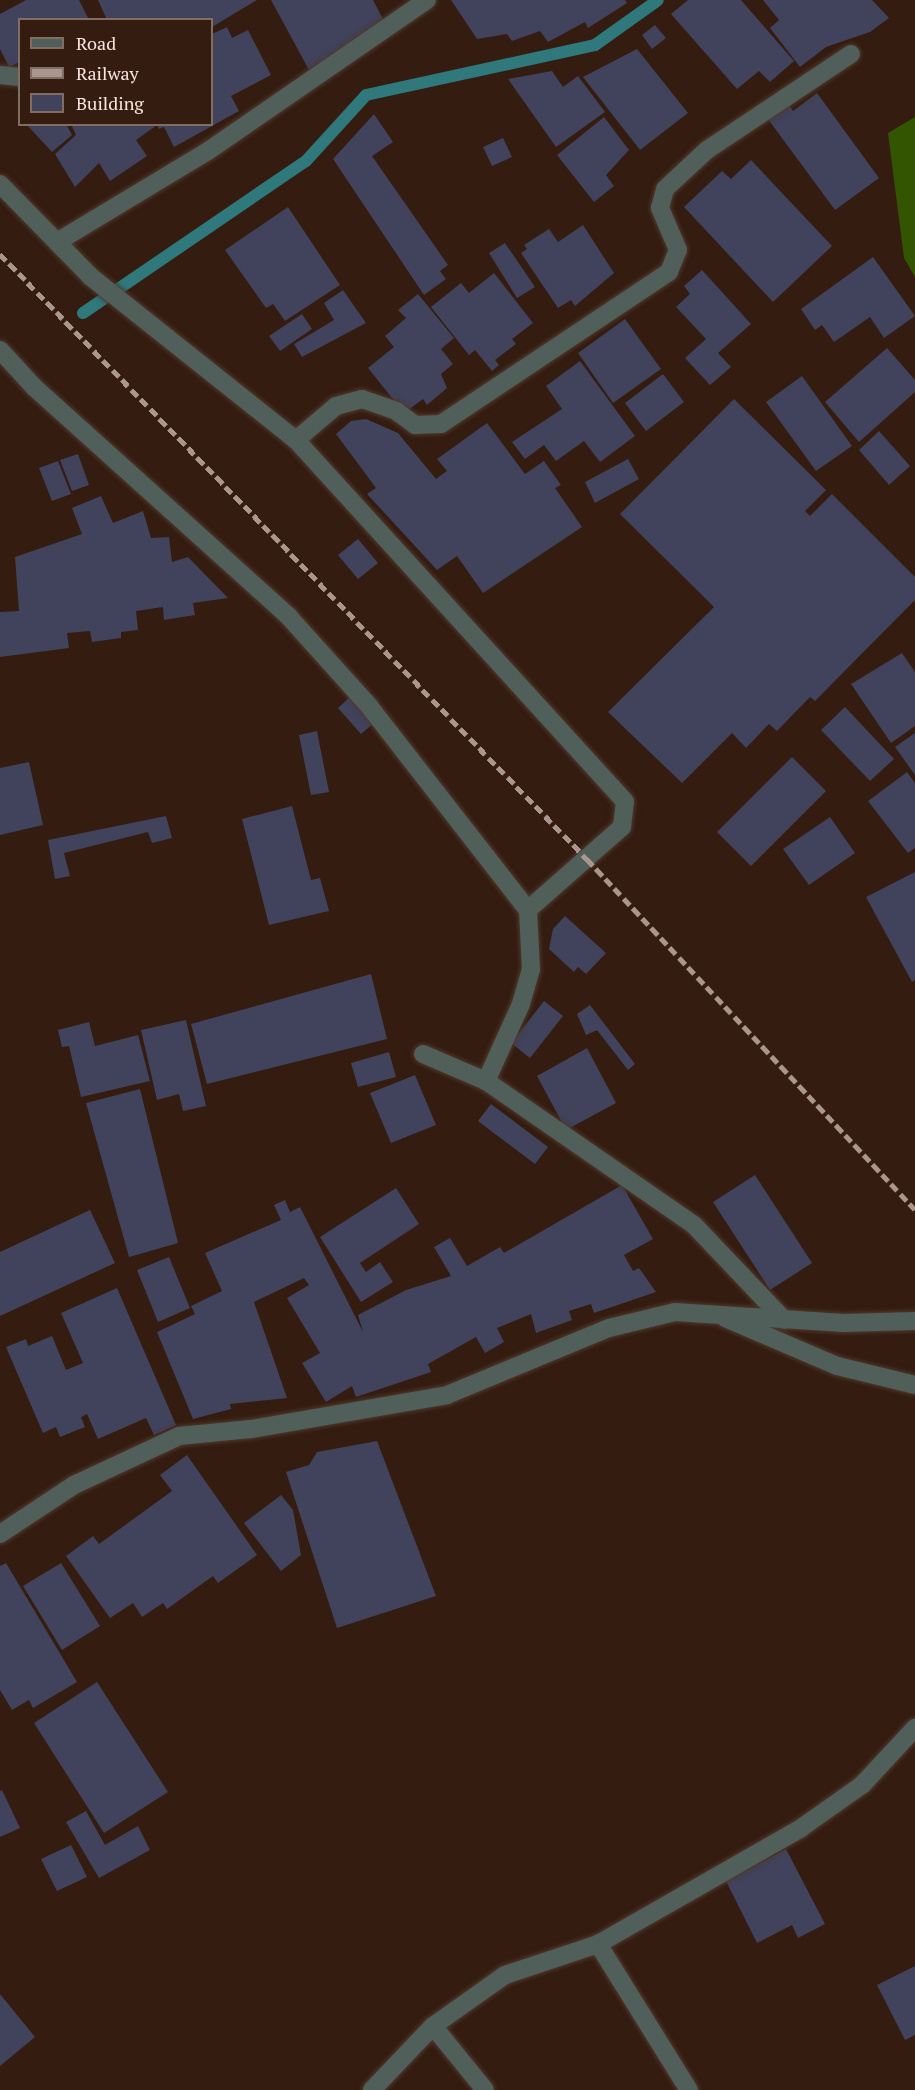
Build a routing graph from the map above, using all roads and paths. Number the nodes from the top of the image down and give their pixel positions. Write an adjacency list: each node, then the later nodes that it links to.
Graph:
1 (427, 0): 6 (street)
2 (851, 54): 8 (street)
3 (0, 75): 4 (street)
4 (18, 76)
5 (0, 184): 6 (street)
6 (57, 242): 8 (street)
7 (0, 350): 9 (street)
8 (296, 440): 9 (street)
9 (528, 910): 11 (street)
10 (423, 1054): 11 (street)
11 (486, 1081): 13 (street)
12 (713, 1312): 13 (street); 15 (street); 16 (street)
13 (784, 1320): 14 (street)
14 (914, 1321)
15 (915, 1385)
16 (0, 1533)
17 (915, 1728): 18 (street)
18 (598, 1944): 19 (street); 22 (street)
19 (433, 2026): 20 (street); 21 (street)
20 (372, 2090)
21 (485, 2090)
22 (689, 2090)

